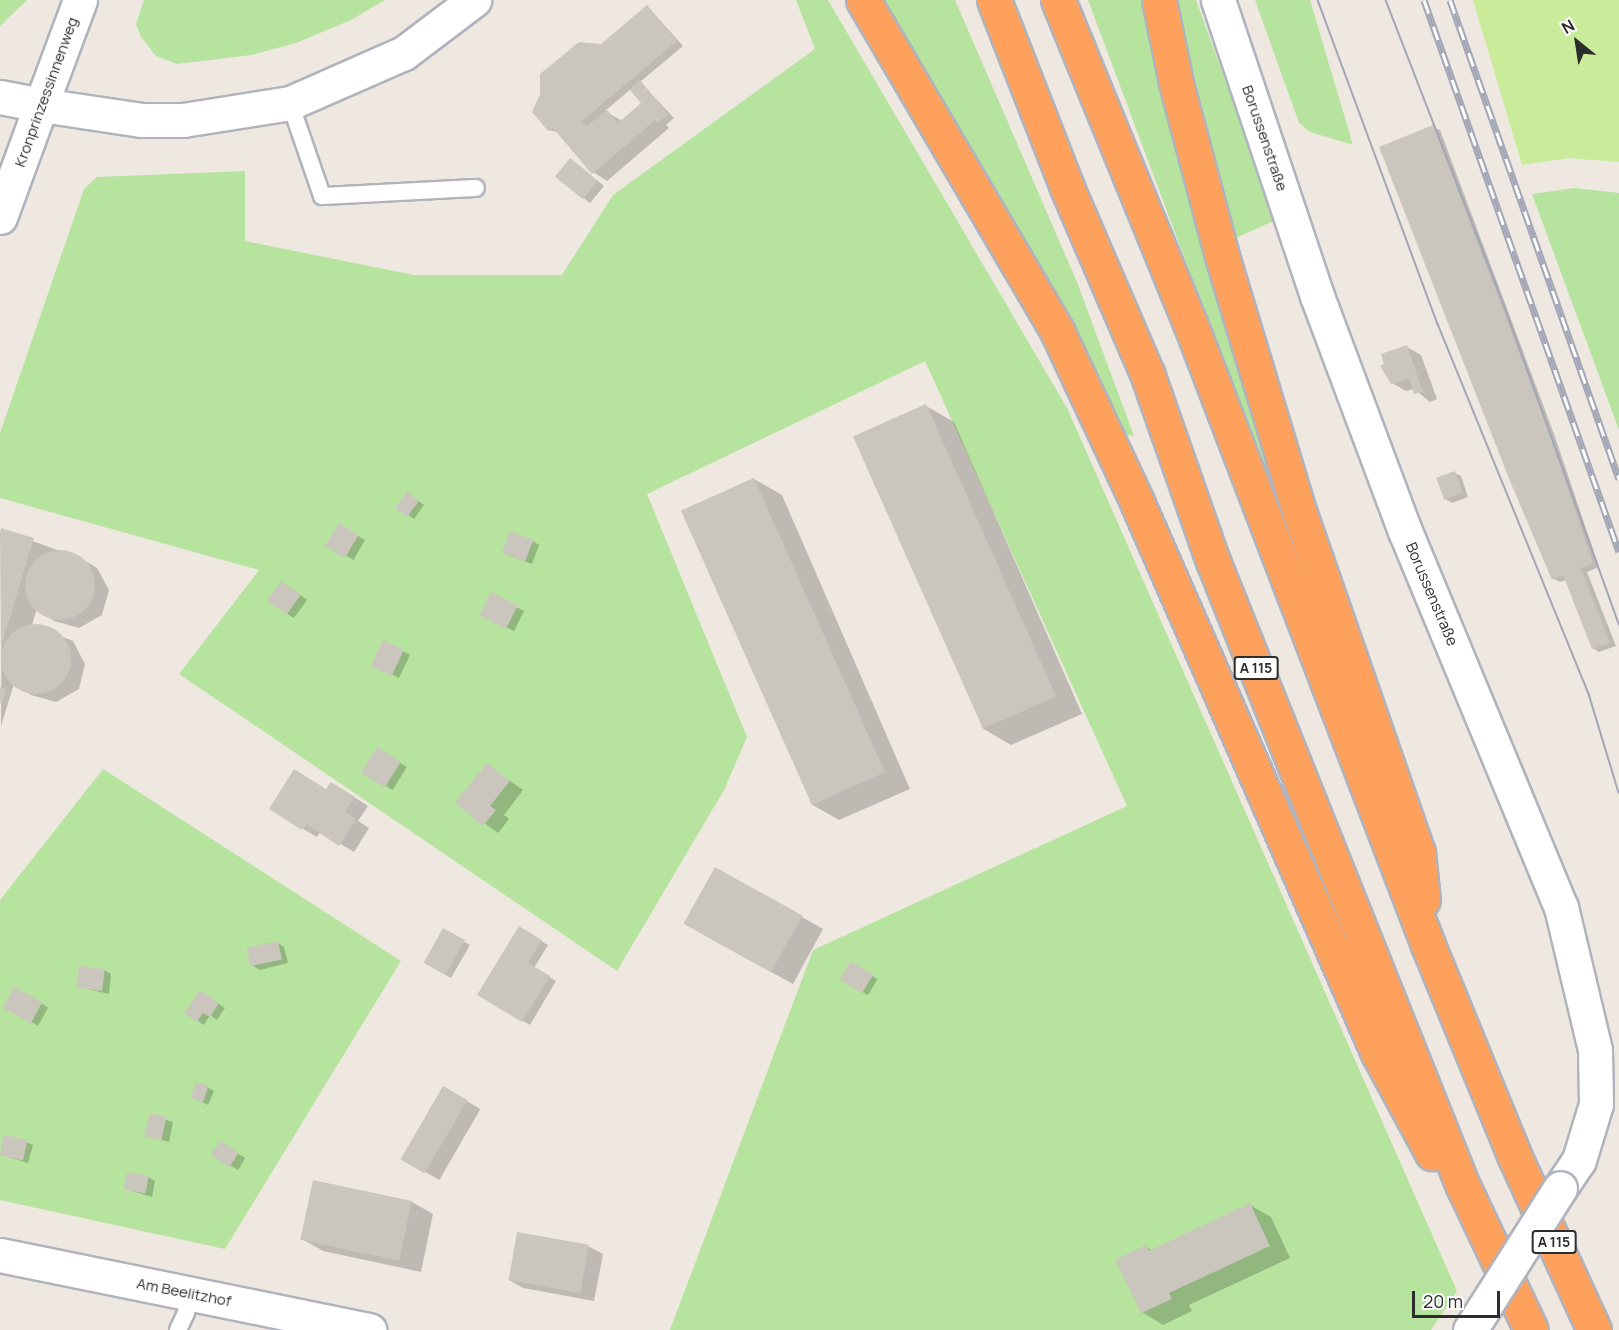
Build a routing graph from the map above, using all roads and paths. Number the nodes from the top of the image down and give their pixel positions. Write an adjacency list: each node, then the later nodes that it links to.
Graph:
1 (80, 0): 10 (street, Kronprinzessinnenweg)
2 (474, 0): 9 (street)
3 (863, 0): 14 (highway)
4 (994, 0): 14 (highway, A 115)
5 (1058, 0): 13 (highway, A 115)
6 (1159, 0): 13 (highway)
7 (1218, 0): 19 (street, Borussenstraße, bridge)
8 (0, 97): 10 (street)
9 (290, 103): 10 (street); 11 (lane)
10 (41, 105): 12 (street, Kronprinzessinnenweg)
11 (476, 188)
12 (0, 217)
13 (1428, 945): 21 (highway, A 115)
14 (1462, 1184): 20 (highway, A 115)
15 (0, 1255): 16 (street, Am Beelitzhof)
16 (189, 1293): 17 (lane); 18 (street, Am Beelitzhof)
17 (178, 1330)
18 (369, 1330)
19 (1470, 1330)
20 (1531, 1330)
21 (1594, 1330)

